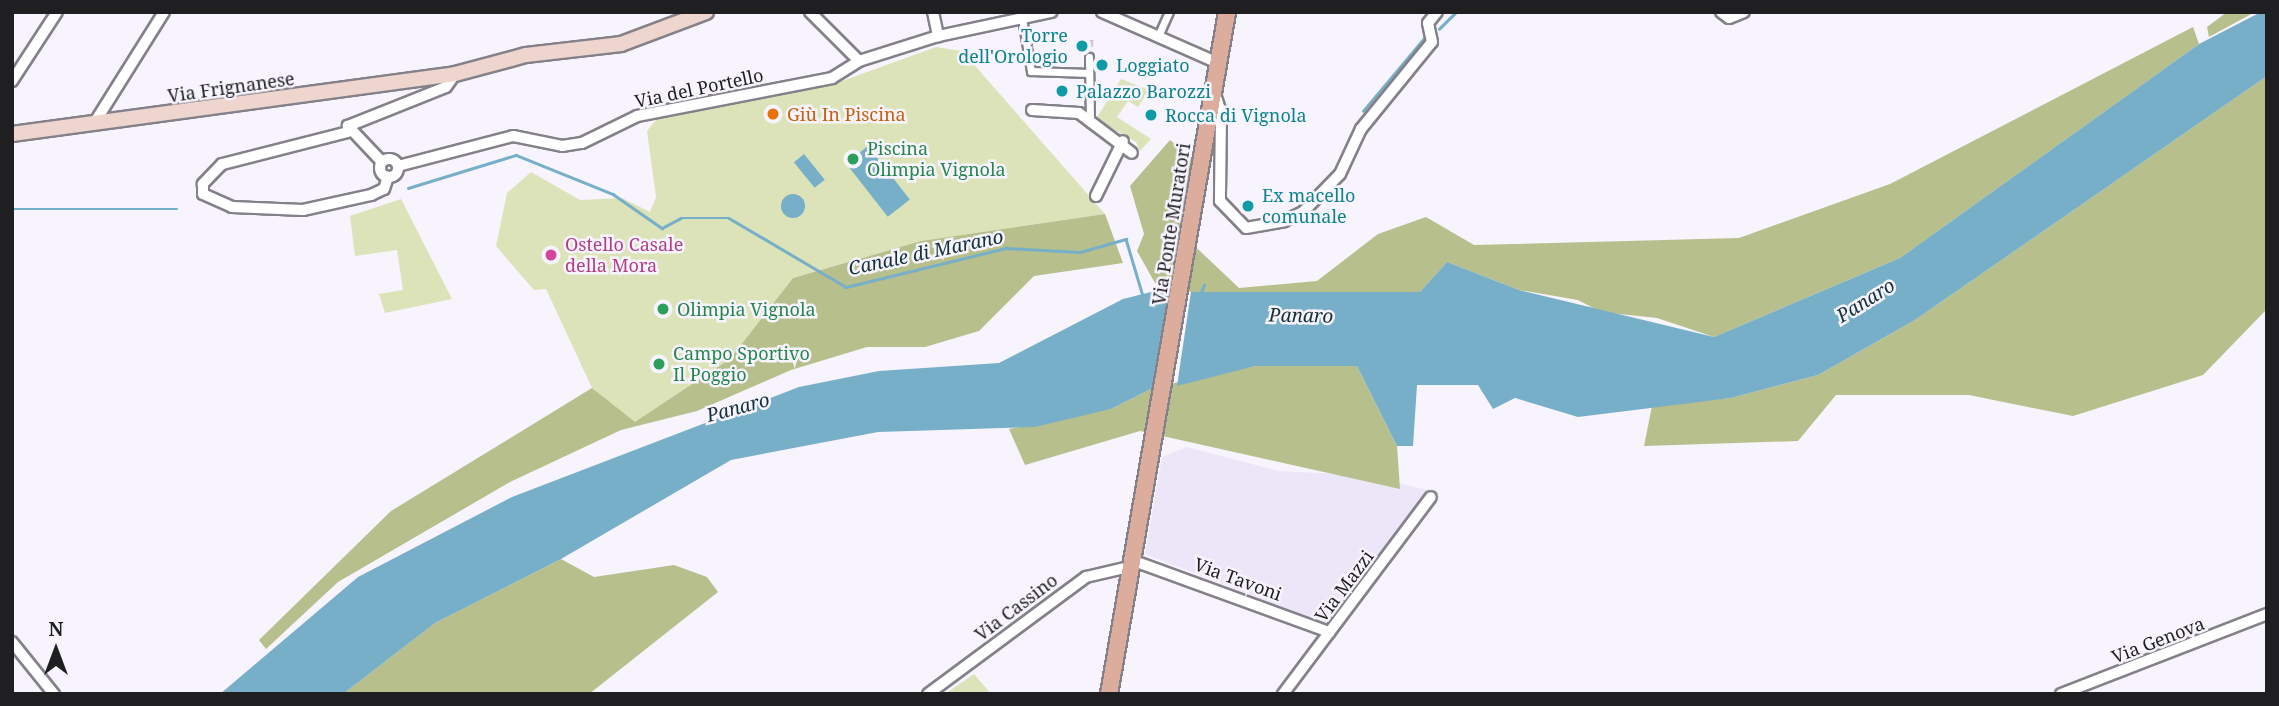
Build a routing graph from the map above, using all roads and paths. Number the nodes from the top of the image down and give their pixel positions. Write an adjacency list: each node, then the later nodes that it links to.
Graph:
1 (57, 12): 21 (street)
2 (164, 12): 24 (street)
3 (706, 12): 19 (main road, Via Frignanese)
4 (810, 12): 17 (street)
5 (933, 12): 15 (street)
6 (1051, 12): 13 (street, Via del Portello)
7 (1102, 12): 14 (street)
8 (1169, 12): 14 (street)
9 (1227, 12): 18 (main road, Via Ponte Muratori)
10 (1437, 12): 22 (street)
11 (1721, 12): 12 (street)
12 (1744, 12)
13 (1022, 18): 15 (street, Via del Portello); 20 (street)
14 (1159, 34): 18 (street)
15 (938, 36): 17 (street, Via del Portello)
16 (1090, 57): 20 (street)
17 (859, 61): 31 (street, Via del Portello)
18 (1218, 63): 22 (main road, Via Ponte Muratori)
19 (455, 74): 24 (main road, Via Frignanese); 26 (street)
20 (1089, 74): 25 (street)
21 (12, 81)
22 (1214, 91): 35 (main road, Via Ponte Muratori)
23 (1032, 110): 25 (street)
24 (96, 122): 27 (main road, Via Frignanese)
25 (1090, 123): 28 (street)
26 (348, 132): 30 (street); 32 (street)
27 (12, 134)
28 (1123, 141): 29 (street); 33 (street)
29 (1132, 153)
30 (382, 162): 31 (street); 32 (street)
31 (398, 166): 32 (street)
32 (388, 177)
33 (1096, 197)
34 (1431, 497): 37 (street, Via Mazzi)
35 (1134, 563): 37 (street, Via Tavoni); 40 (street, Via Cassino); 41 (main road)
36 (2267, 614): 43 (street, Via Genova)
37 (1329, 632): 42 (street, Via Mazzi)
38 (12, 642): 39 (street)
39 (54, 694)
40 (928, 694)
41 (1109, 694)
42 (1283, 694)
43 (2061, 694)

